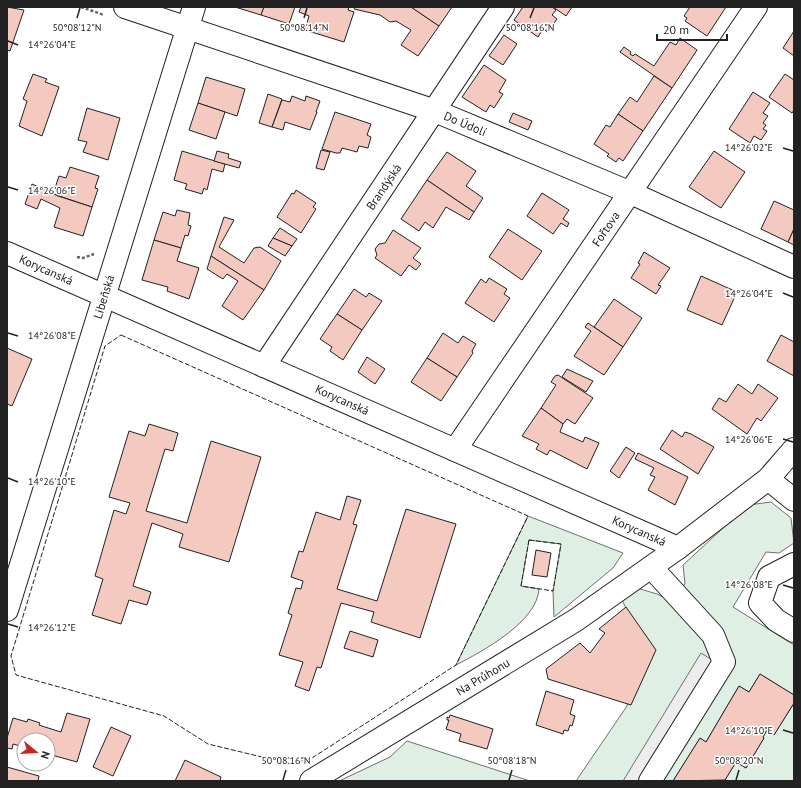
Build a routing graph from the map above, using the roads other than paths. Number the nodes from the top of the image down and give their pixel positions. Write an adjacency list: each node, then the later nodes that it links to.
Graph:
1 (504, 7): 5 (street, Brandýská)
2 (756, 7): 6 (street, Fořtova)
3 (118, 12): 4 (street, Do Údolí)
4 (191, 17): 5 (street, Do Údolí); 9 (street, Libeňská)
5 (435, 111): 6 (street, Do Údolí); 10 (street, Brandýská)
6 (630, 193): 8 (street, Do Údolí); 12 (street, Fořtova)
7 (7, 253): 9 (street, Korycanská)
8 (794, 267)
9 (104, 295): 10 (street, Korycanská); 18 (street, Libeňská)
10 (264, 366): 12 (street, Korycanská)
11 (794, 449): 13 (street, Na Průhonu)
12 (455, 450): 15 (street, Korycanská)
13 (768, 479): 14 (street); 15 (street, Na Průhonu)
14 (792, 496)
15 (678, 548): 17 (street, Na Průhonu)
16 (794, 564): 19 (street)
17 (651, 567): 20 (street, Na Průhonu); 21 (street)
18 (7, 610)
19 (794, 631)
20 (311, 781)
21 (650, 781)

